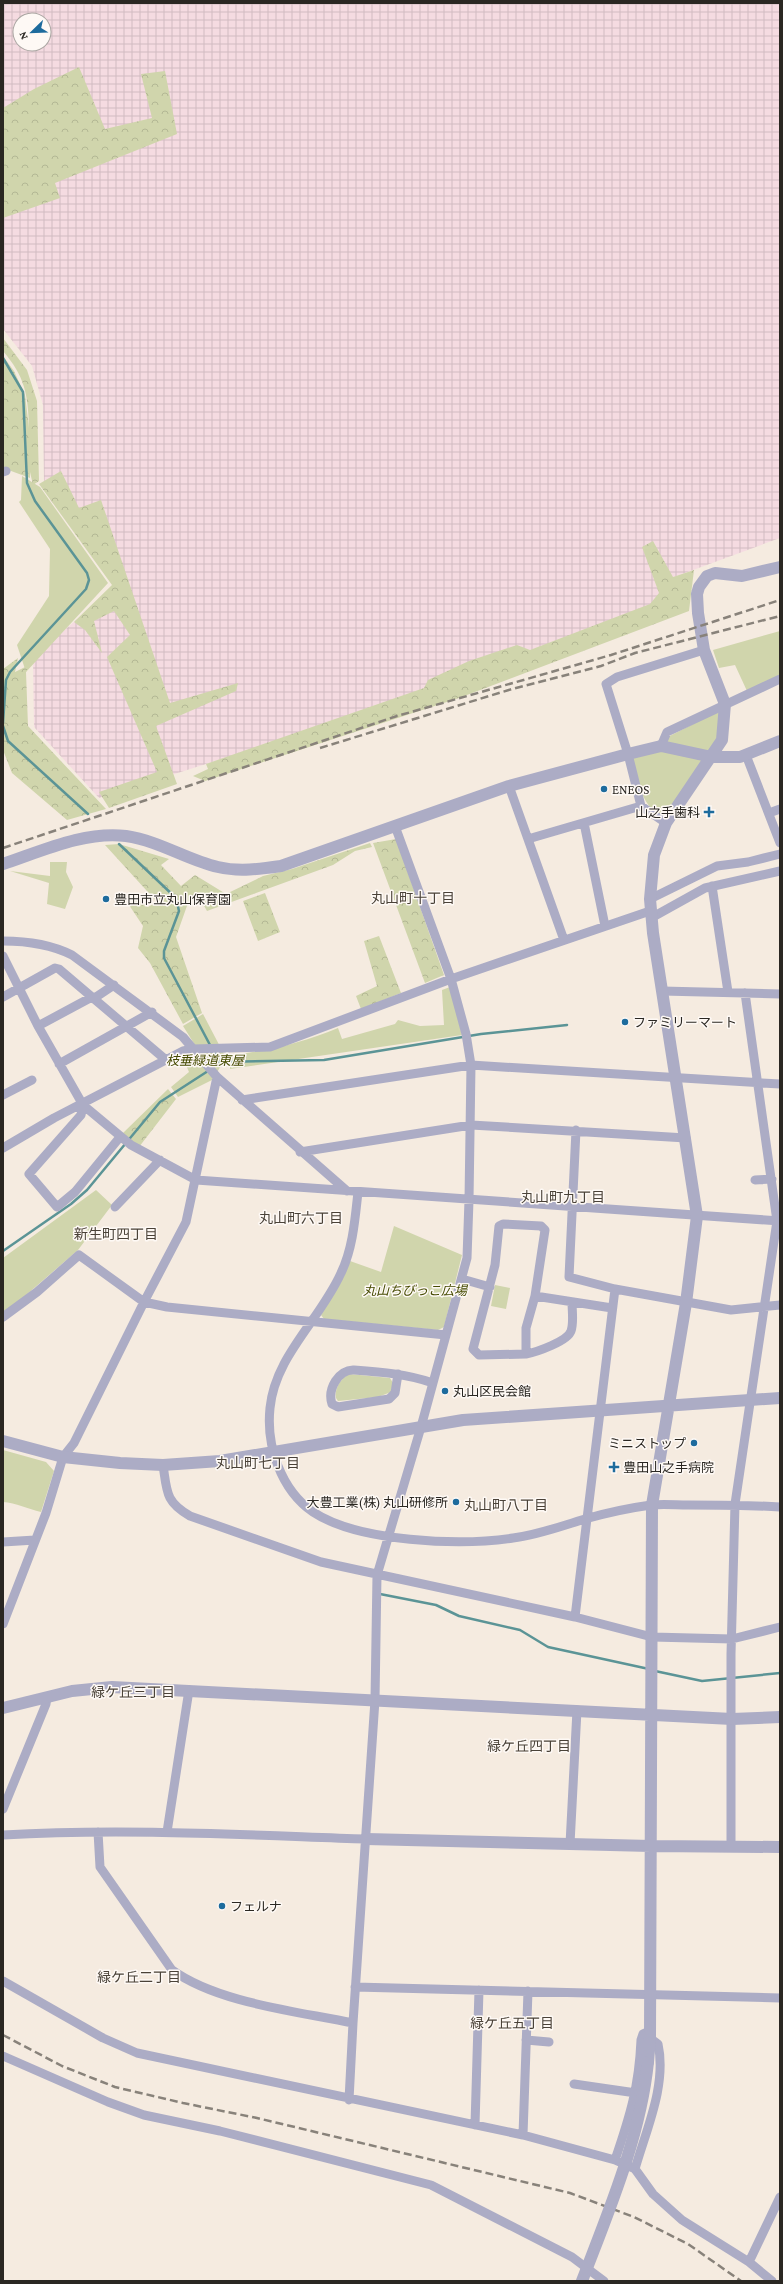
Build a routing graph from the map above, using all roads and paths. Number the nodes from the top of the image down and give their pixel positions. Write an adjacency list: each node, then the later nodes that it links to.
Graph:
1 (780, 566): 2 (street)
2 (704, 650): 4 (street); 7 (street)
3 (780, 679): 4 (street)
4 (725, 704): 6 (street); 9 (street)
5 (780, 742): 8 (street)
6 (661, 746): 7 (street); 9 (street)
7 (628, 754): 10 (street); 11 (street)
8 (746, 755): 9 (street); 13 (street)
9 (712, 757): 15 (street)
10 (509, 786): 16 (street); 17 (street)
11 (641, 806): 14 (street); 15 (street)
12 (780, 809): 13 (street)
13 (769, 813): 18 (street)
14 (584, 823): 17 (street); 24 (street)
15 (666, 823): 23 (street)
16 (395, 826): 20 (street); 29 (street)
17 (528, 839): 25 (street)
18 (780, 843)
19 (780, 854): 23 (street)
20 (3, 864)
21 (780, 872): 22 (street)
22 (712, 886): 23 (street); 33 (street)
23 (650, 909): 24 (street); 32 (street)
24 (605, 926): 25 (street)
25 (564, 940): 29 (street)
26 (3, 941): 30 (street)
27 (3, 956): 28 (street)
28 (7, 974): 31 (street)
29 (451, 979): 41 (street); 44 (street)
30 (114, 985): 37 (street); 38 (street)
31 (19, 988): 36 (street); 37 (street); 39 (street)
32 (662, 991): 33 (street); 46 (street)
33 (728, 992): 34 (street)
34 (745, 993): 35 (street); 48 (street)
35 (780, 994)
36 (3, 997)
37 (92, 997): 39 (street); 40 (street)
38 (152, 1012): 40 (street); 41 (street)
39 (38, 1026): 43 (street)
40 (127, 1027): 42 (street); 43 (street)
41 (193, 1049): 42 (street); 45 (street)
42 (166, 1060): 52 (street)
43 (58, 1064): 52 (street)
44 (471, 1065): 46 (street); 51 (street); 53 (street)
45 (216, 1076): 51 (street); 61 (street)
46 (675, 1078): 48 (street); 56 (street)
47 (32, 1080): 50 (street)
48 (759, 1083): 49 (street); 60 (street)
49 (780, 1084)
50 (3, 1095)
51 (242, 1100): 58 (street)
52 (83, 1105): 55 (street); 55 (street); 57 (street)
53 (471, 1125): 54 (street); 58 (street); 65 (street)
54 (576, 1130): 56 (street); 67 (street)
55 (121, 1138): 59 (street)
56 (686, 1138): 68 (street)
57 (3, 1148)
58 (300, 1152): 63 (street)
59 (160, 1160): 61 (street); 66 (street)
60 (772, 1179): 62 (street); 69 (street)
61 (196, 1180): 63 (street); 74 (street)
62 (755, 1180)
63 (347, 1191): 64 (street)
64 (358, 1192): 65 (street); 81 (street)
65 (469, 1200): 67 (street); 70 (street)
66 (115, 1207)
67 (574, 1207): 68 (street); 72 (street)
68 (697, 1216): 69 (street); 76 (street)
69 (779, 1221): 78 (street)
70 (462, 1278): 71 (street); 82 (street)
71 (490, 1287): 73 (street); 83 (street)
72 (614, 1289): 76 (street); 79 (street)
73 (535, 1296): 75 (street); 83 (street)
74 (144, 1302): 80 (street); 81 (street); 93 (street)
75 (572, 1302): 79 (street); 83 (street)
76 (686, 1303): 78 (street); 88 (street)
77 (780, 1305): 78 (street)
78 (764, 1307): 87 (street)
79 (612, 1308): 89 (street)
80 (3, 1318)
81 (311, 1323): 82 (street); 92 (street)
82 (446, 1335): 85 (street)
83 (526, 1354)
84 (398, 1374): 84 (street); 85 (street)
85 (433, 1383): 90 (street)
86 (780, 1398): 87 (street)
87 (750, 1400): 88 (street); 95 (street)
88 (669, 1406): 89 (street); 96 (street)
89 (600, 1411): 90 (street); 98 (street)
90 (421, 1427): 92 (street); 99 (street)
91 (3, 1441): 93 (street)
92 (273, 1452): 94 (street); 99 (street)
93 (63, 1457): 94 (street); 100 (street)
94 (163, 1465): 102 (street)
95 (735, 1504): 96 (street); 97 (street); 107 (street)
96 (652, 1505): 98 (street); 106 (street)
97 (780, 1507)
98 (585, 1519): 99 (street); 103 (street)
99 (389, 1536): 102 (street)
100 (35, 1540): 101 (street); 104 (street)
101 (3, 1542)
102 (377, 1575): 103 (street); 110 (street)
103 (575, 1617): 106 (street)
104 (3, 1624)
105 (780, 1627): 107 (street)
106 (652, 1637): 107 (street); 113 (street)
107 (732, 1639): 115 (street)
108 (189, 1690): 109 (street); 110 (street); 118 (street)
109 (47, 1697): 111 (street); 116 (street)
110 (375, 1700): 112 (street); 120 (street)
111 (3, 1708)
112 (577, 1710): 113 (street); 121 (street)
113 (651, 1715): 115 (street); 122 (street)
114 (780, 1717): 115 (street)
115 (732, 1719): 123 (street)
116 (3, 1809)
117 (98, 1832): 118 (street); 119 (street); 131 (street)
118 (167, 1832): 120 (street)
119 (3, 1835)
120 (366, 1839): 121 (street); 126 (street)
121 (570, 1844): 122 (street)
122 (651, 1846): 123 (street); 129 (street)
123 (731, 1846): 124 (street)
124 (780, 1847)
125 (3, 1981): 138 (street)
126 (355, 1987): 127 (street); 131 (street)
127 (479, 1990): 128 (street); 139 (street)
128 (528, 1991): 129 (street); 133 (street)
129 (650, 1993): 130 (street); 132 (street)
130 (780, 1998)
131 (352, 2022): 138 (street)
132 (650, 2034): 137 (street); 142 (street); 145 (street, bridge)
133 (526, 2040): 134 (street); 140 (street)
134 (548, 2042)
135 (3, 2056): 146 (street)
136 (574, 2084): 137 (street)
137 (636, 2093): 141 (street)
138 (349, 2100): 139 (street)
139 (475, 2125): 140 (street)
140 (523, 2135): 141 (street)
141 (615, 2160): 142 (street)
142 (635, 2169): 144 (street)
143 (780, 2197): 144 (street)
144 (749, 2262): 147 (street)
145 (582, 2281)
146 (604, 2281)
147 (772, 2281)

